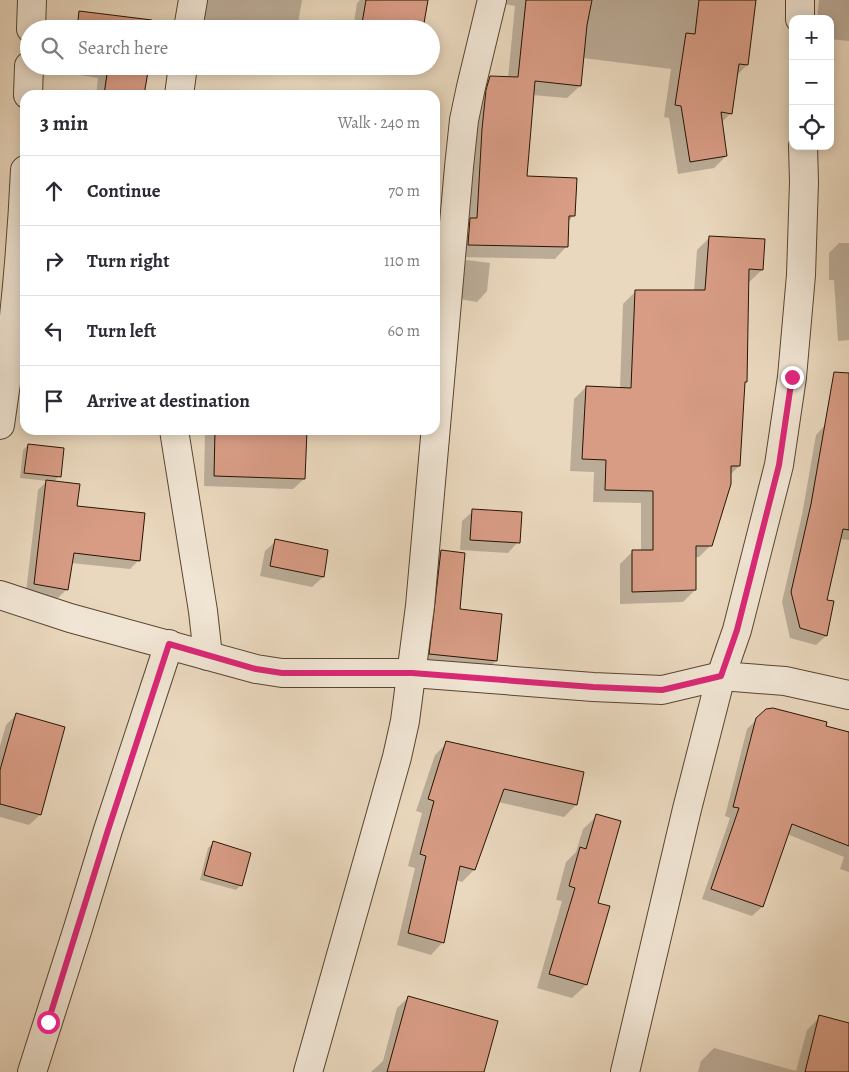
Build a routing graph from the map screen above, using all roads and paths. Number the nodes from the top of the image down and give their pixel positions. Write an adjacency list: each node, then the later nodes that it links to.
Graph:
1 (32, 0): 6 (street)
2 (192, 0): 7 (street)
3 (492, 0): 14 (street)
4 (800, 0): 5 (street)
5 (800, 15)
6 (31, 20)
7 (189, 20)
8 (29, 75): 10 (street)
9 (182, 75): 11 (street)
10 (28, 90)
11 (180, 90)
12 (803, 150): 22 (street)
13 (20, 244): 15 (street)
14 (440, 380)
15 (0, 425)
16 (175, 435): 20 (street)
17 (435, 435): 21 (street)
18 (0, 595): 19 (street)
19 (169, 644): 20 (street); 24 (street)
20 (208, 656): 21 (street)
21 (412, 673): 22 (street); 25 (street)
22 (721, 676): 23 (street); 26 (street)
23 (849, 694)
24 (32, 1072)
25 (308, 1072)
26 (625, 1072)

